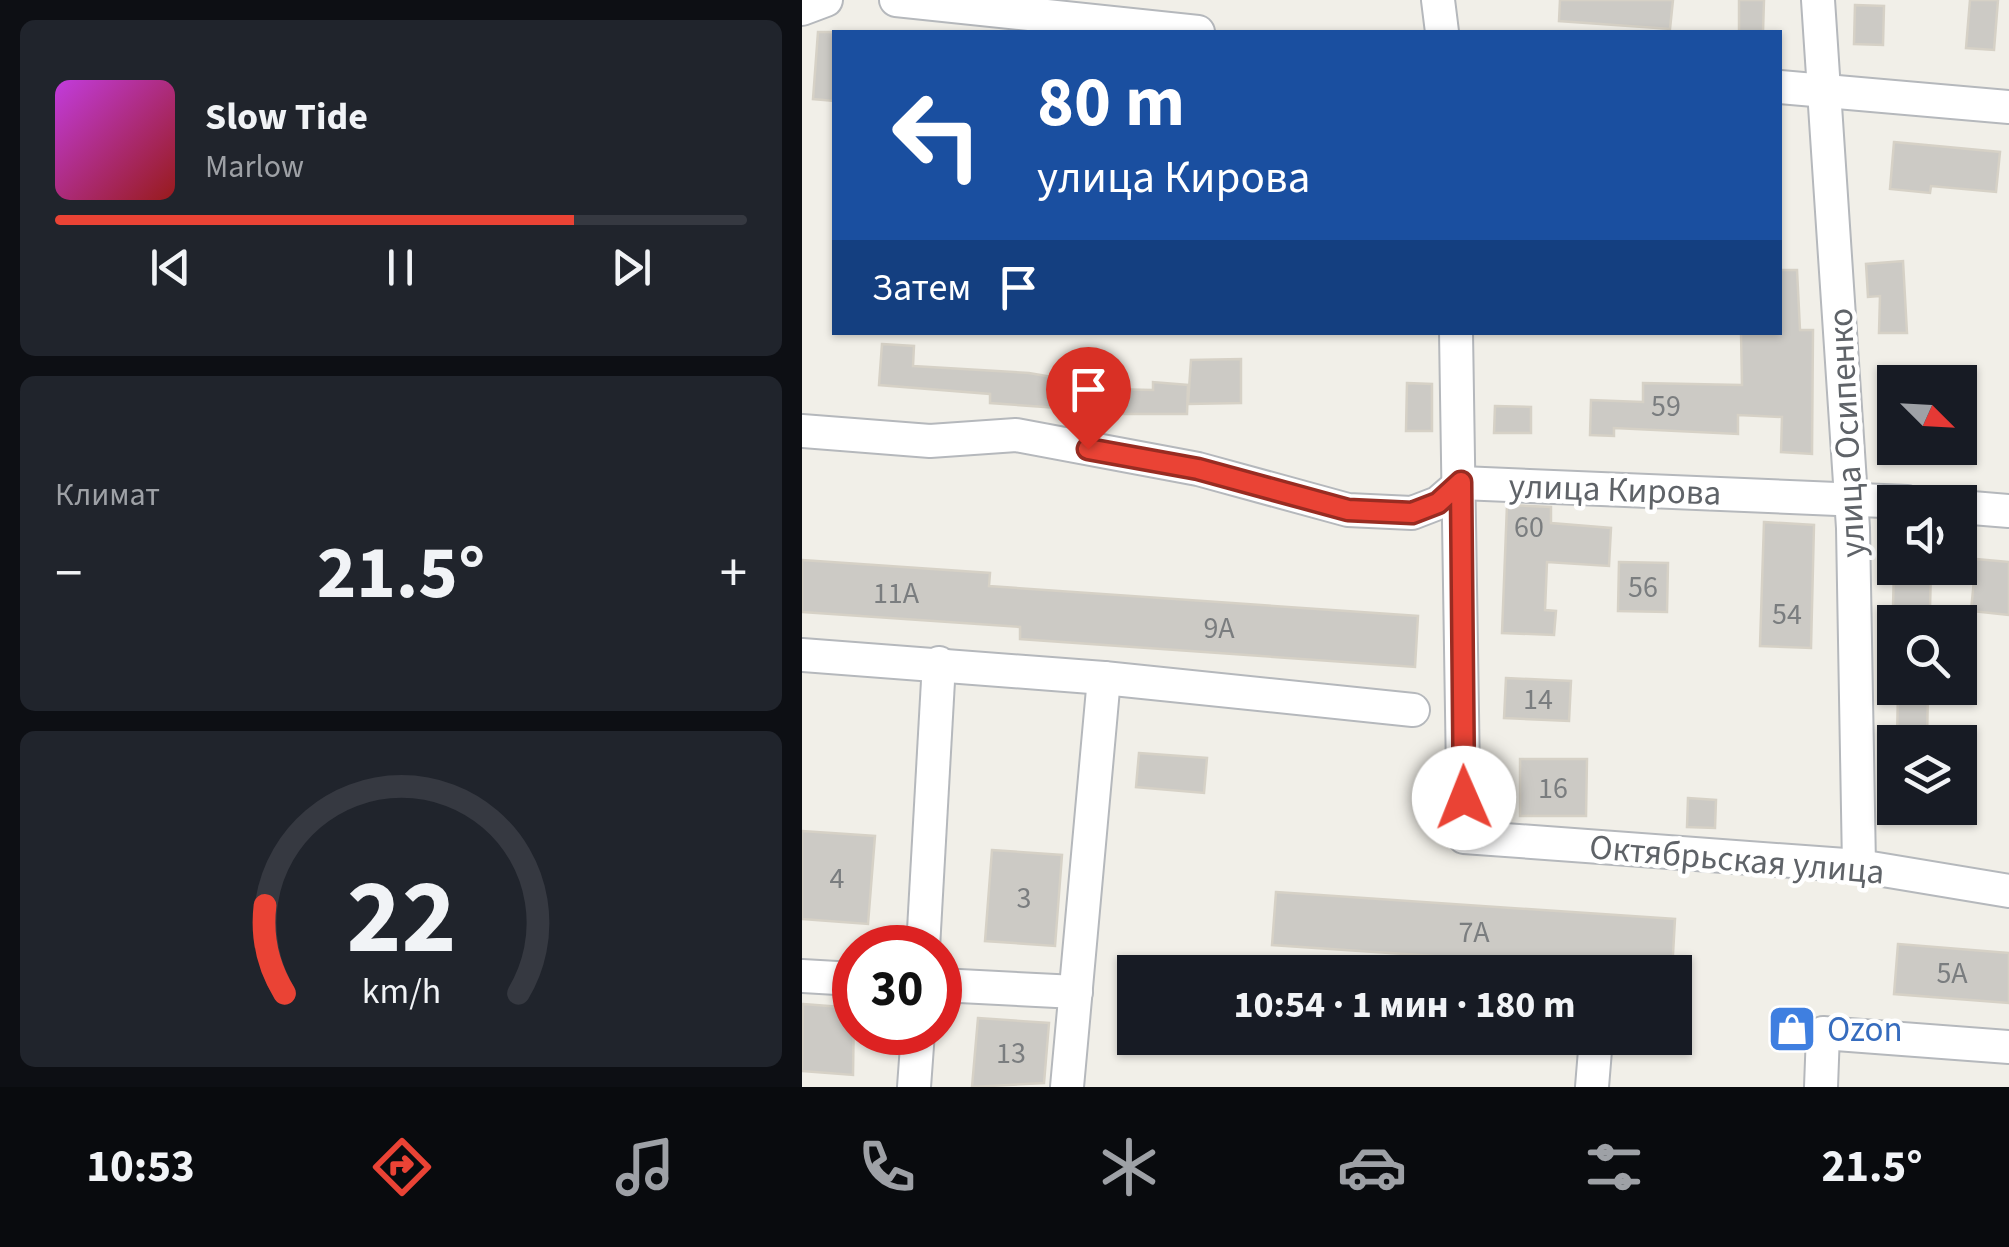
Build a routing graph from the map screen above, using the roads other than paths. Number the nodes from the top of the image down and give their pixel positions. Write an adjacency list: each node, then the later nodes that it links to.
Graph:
1 (826, 0): 5 (street)
2 (896, 0): 6 (street)
3 (1438, 0): 7 (street)
4 (1818, 0): 9 (street, улица Осипенко)
5 (802, 9)
6 (1179, 30)
7 (1442, 30)
8 (1782, 87): 9 (street)
9 (1824, 90): 10 (street); 14 (street, улица Осипенко)
10 (2008, 108)
11 (1456, 335): 13 (street)
12 (802, 431): 13 (street, улица Кирова)
13 (1461, 482): 14 (street, улица Кирова); 22 (street, Октябрьская улица)
14 (1851, 498): 15 (street, улица Кирова); 22 (street, улица Осипенко)
15 (1877, 500)
16 (1977, 508): 17 (street)
17 (2008, 511)
18 (802, 655): 19 (street)
19 (939, 663): 20 (street); 24 (street)
20 (1104, 678): 21 (street); 28 (street)
21 (1412, 710)
22 (1859, 866): 23 (street, Октябрьская улица)
23 (2008, 891)
24 (923, 925)
25 (802, 976): 26 (street)
26 (832, 978)
27 (962, 986): 28 (street)
28 (1076, 992): 33 (street)
29 (2008, 1048): 35 (street)
30 (916, 1055): 32 (street)
31 (1595, 1055): 34 (street)
32 (914, 1087)
33 (1067, 1087)
34 (1592, 1087)
35 (1821, 1087)

